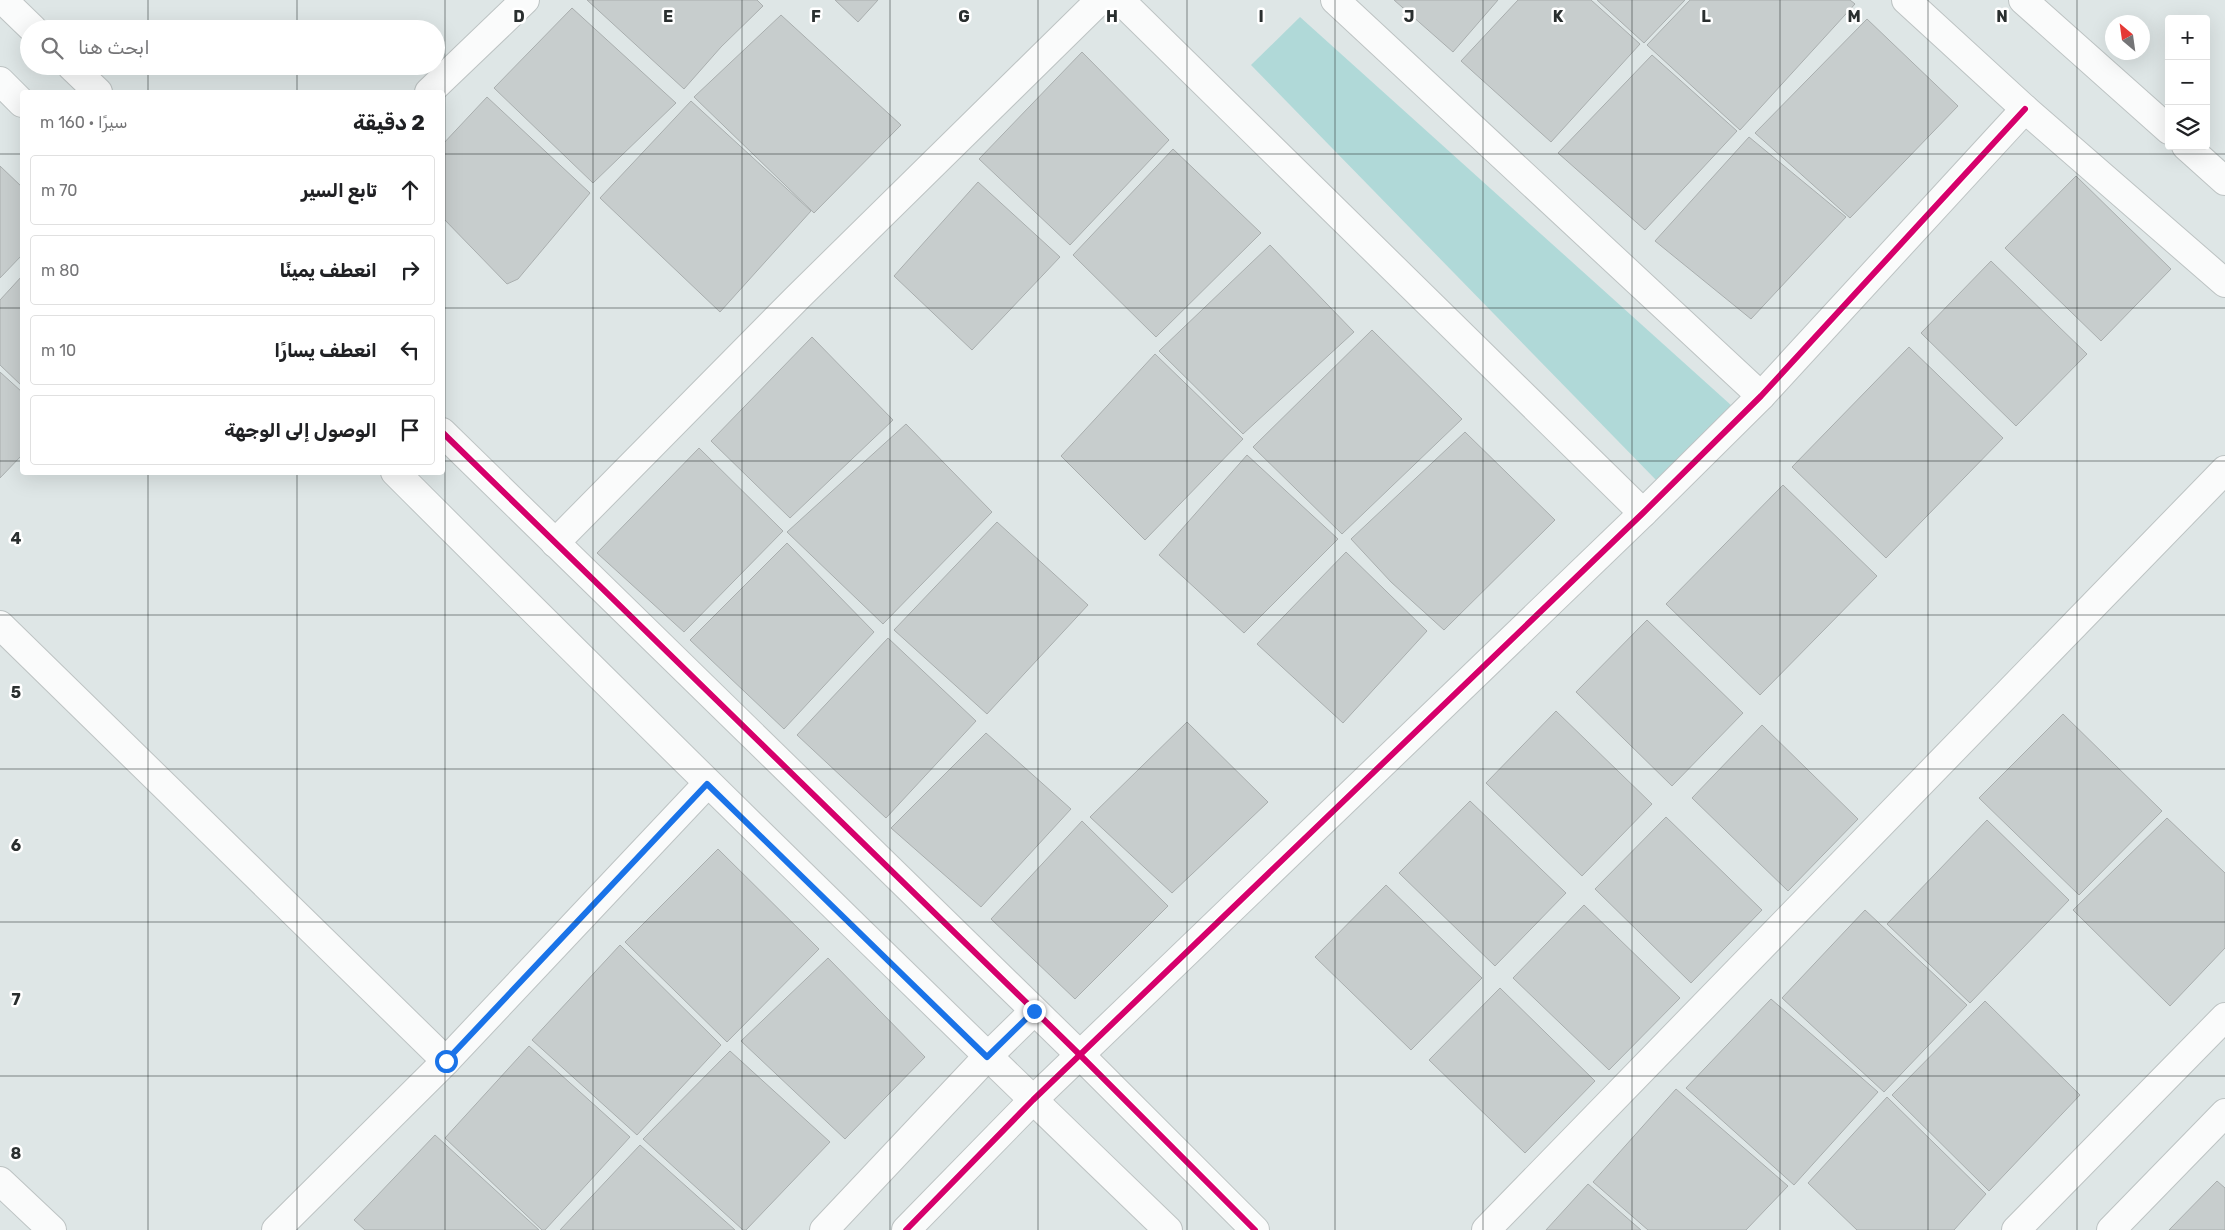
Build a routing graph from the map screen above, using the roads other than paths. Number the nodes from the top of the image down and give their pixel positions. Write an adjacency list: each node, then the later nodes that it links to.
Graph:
1 (3, 0): 8 (street)
2 (525, 0): 12 (street)
3 (1100, 0): 24 (street)
4 (1120, 0): 23 (street)
5 (1335, 0): 19 (street)
6 (1906, 0): 14 (street)
7 (2023, 0): 15 (street)
8 (24, 20)
9 (80, 75): 11 (street)
10 (0, 81): 13 (street)
11 (96, 90)
12 (431, 90)
13 (20, 101)
14 (2025, 109): 18 (street); 19 (street)
15 (2165, 126)
16 (2190, 150): 17 (street)
17 (2225, 181)
18 (2225, 283)
19 (1762, 396): 23 (street)
20 (445, 435): 24 (street)
21 (2225, 470): 41 (street)
22 (398, 475): 26 (street)
23 (1643, 513): 29 (street)
24 (555, 543): 27 (street)
25 (0, 625): 31 (street)
26 (707, 784): 30 (street); 31 (street)
27 (1034, 1011): 29 (street); 30 (street)
28 (2225, 1017): 42 (street)
29 (1080, 1055): 32 (street); 40 (street)
30 (987, 1057): 32 (street); 37 (street)
31 (446, 1061): 36 (street)
32 (1033, 1100): 38 (street); 39 (street)
33 (2225, 1113): 43 (street)
34 (0, 1181): 35 (street)
35 (52, 1230)
36 (276, 1230)
37 (824, 1230)
38 (906, 1230)
39 (1168, 1230)
40 (1255, 1230)
41 (1486, 1230)
42 (2016, 1230)
43 (2111, 1230)

